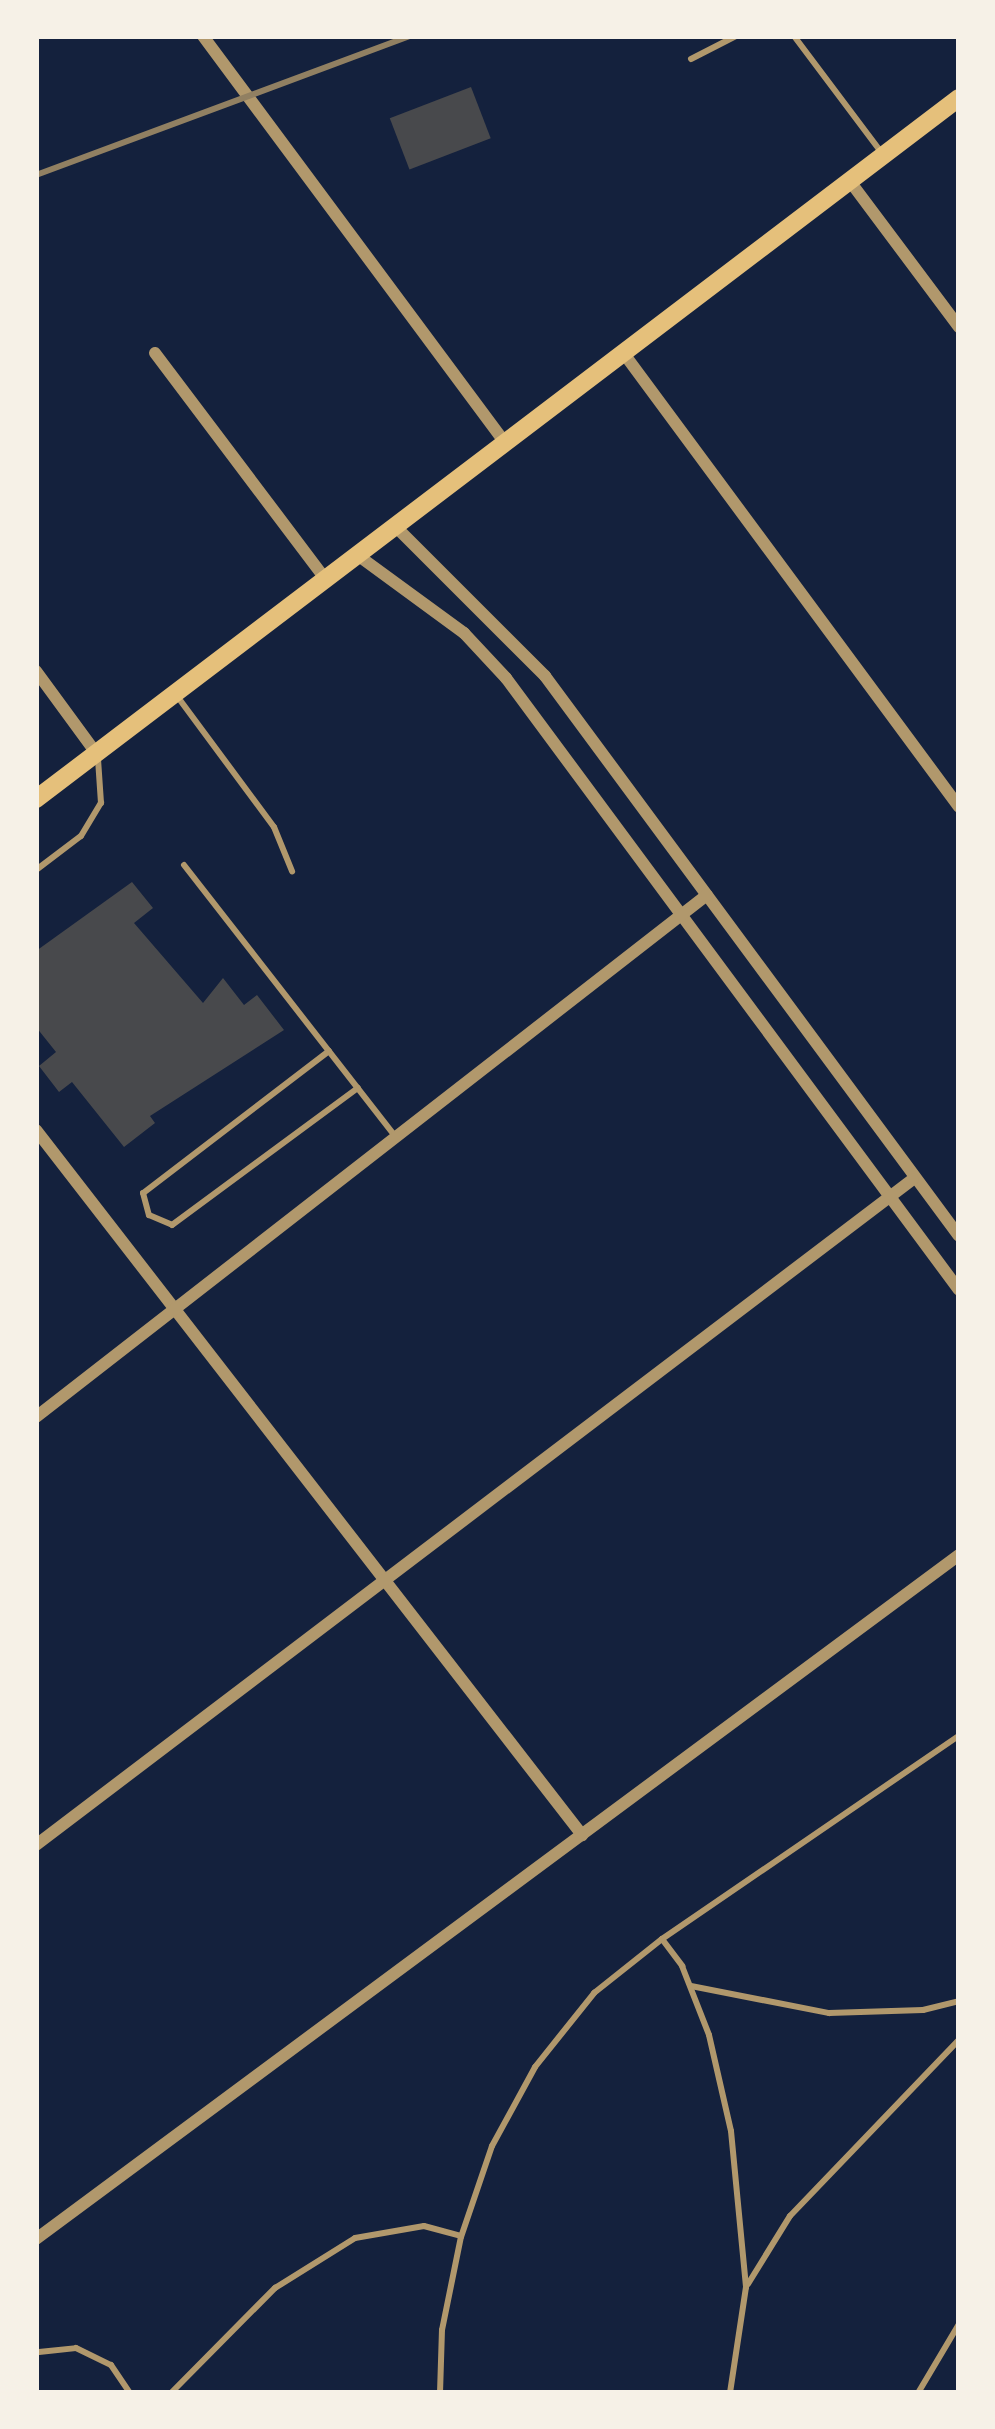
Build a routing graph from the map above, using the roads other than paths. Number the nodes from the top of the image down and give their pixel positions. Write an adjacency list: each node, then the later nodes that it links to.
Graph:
1 (203, 36): 11 (street)
2 (736, 36): 4 (lane)
3 (794, 36): 6 (lane)
4 (691, 59)
5 (959, 98): 6 (main road)
6 (884, 155): 7 (main road)
7 (849, 180): 8 (street); 9 (main road)
8 (959, 327)
9 (622, 351): 11 (main road); 19 (street)
10 (154, 353): 14 (street)
11 (502, 440): 12 (main road)
12 (393, 524): 13 (main road); 23 (street)
13 (356, 554): 14 (main road); 24 (street)
14 (325, 579): 16 (main road)
15 (36, 671): 17 (street)
16 (175, 693): 17 (main road); 22 (lane)
17 (96, 753): 18 (main road); 21 (lane)
18 (36, 799)
19 (959, 807)
20 (184, 865): 25 (lane)
21 (36, 869)
22 (292, 871)
23 (707, 895): 24 (street); 29 (street)
24 (680, 915): 28 (street); 30 (street)
25 (329, 1051): 26 (lane); 26 (lane)
26 (358, 1088): 28 (lane)
27 (36, 1130): 33 (street)
28 (396, 1138): 33 (street)
29 (913, 1179): 30 (street); 31 (street)
30 (890, 1196): 32 (street); 36 (street)
31 (959, 1236)
32 (959, 1290)
33 (176, 1310): 34 (street); 36 (street)
34 (36, 1417)
35 (959, 1556): 38 (street)
36 (381, 1579): 38 (street); 39 (street)
37 (959, 1736): 40 (lane)
38 (582, 1835): 45 (street)
39 (36, 1845)
40 (662, 1939): 41 (lane); 44 (lane)
41 (689, 1985): 42 (lane); 46 (lane)
42 (959, 2001)
43 (959, 2040): 46 (lane)
44 (461, 2237): 50 (lane); 51 (lane)
45 (36, 2239)
46 (746, 2287): 52 (lane)
47 (959, 2324): 53 (lane)
48 (37, 2354): 49 (lane)
49 (130, 2393)
50 (171, 2393)
51 (440, 2393)
52 (730, 2393)
53 (918, 2393)

